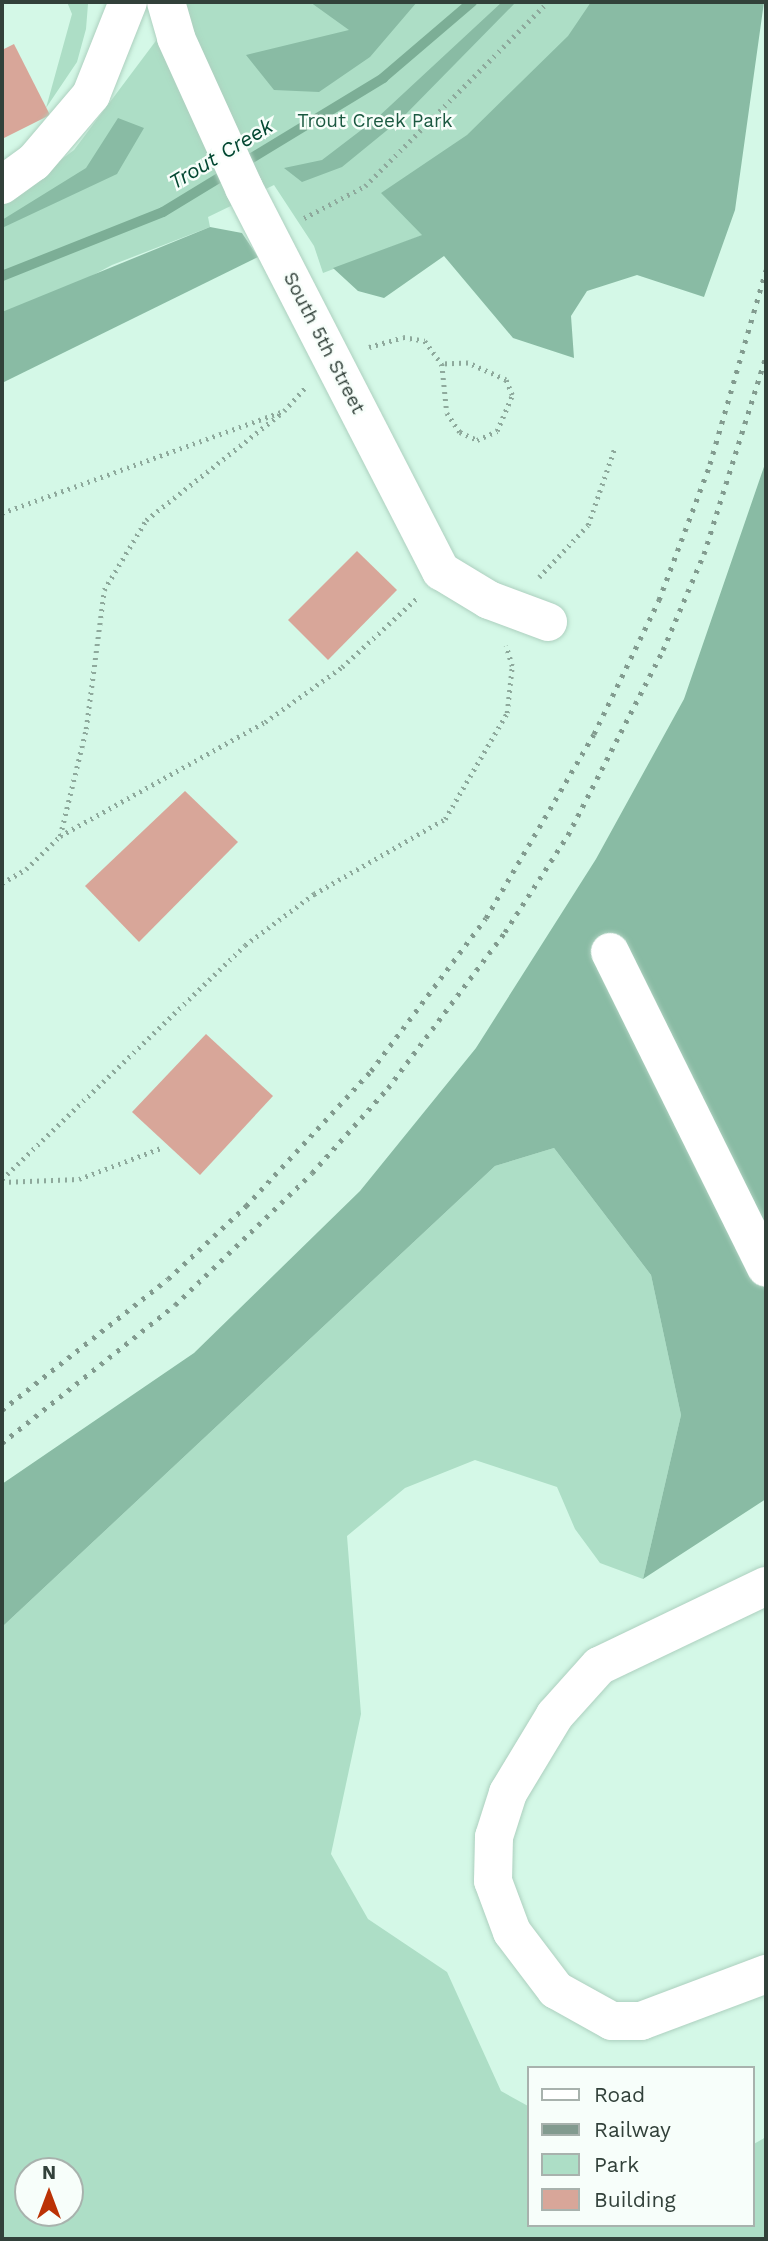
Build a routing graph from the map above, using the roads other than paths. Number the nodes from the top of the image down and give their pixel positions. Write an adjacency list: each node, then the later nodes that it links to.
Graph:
1 (128, 2): 3 (street)
2 (166, 2): 4 (street, South 5th Street)
3 (2, 185)
4 (548, 622)
5 (610, 952): 6 (street)
6 (766, 1268)
7 (766, 1586): 8 (street)
8 (766, 1974)

